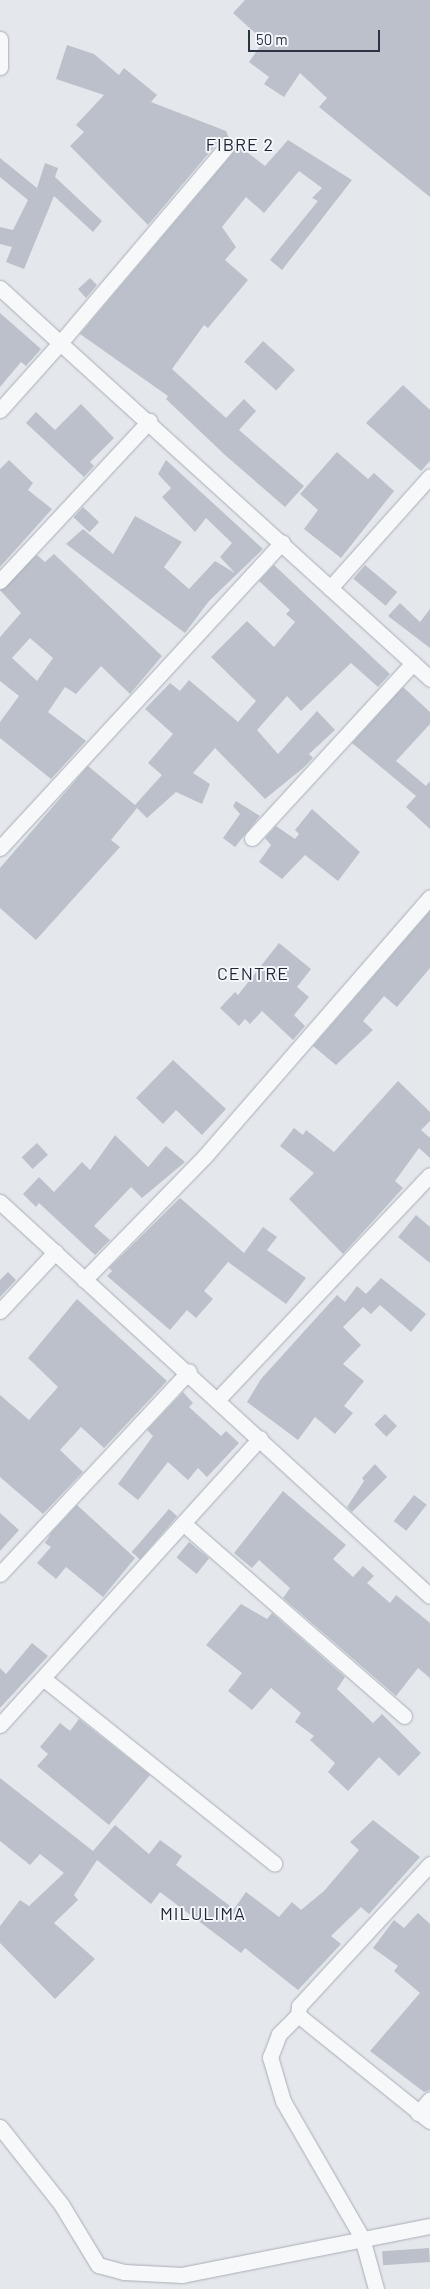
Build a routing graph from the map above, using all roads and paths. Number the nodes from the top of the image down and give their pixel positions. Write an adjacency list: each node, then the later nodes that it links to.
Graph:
1 (0, 39): 2 (street)
2 (0, 67)
3 (226, 147): 5 (street)
4 (0, 288): 5 (street)
5 (60, 343): 6 (street); 7 (street)
6 (0, 410)
7 (149, 421): 9 (street); 10 (street)
8 (430, 476): 11 (street)
9 (282, 542): 11 (street); 15 (street)
10 (0, 581)
11 (330, 588): 12 (street)
12 (413, 663): 13 (street); 14 (street)
13 (430, 679)
14 (252, 838)
15 (0, 848)
16 (430, 897): 20 (street)
17 (430, 1174): 23 (street)
18 (0, 1202): 19 (street)
19 (55, 1252): 20 (street); 21 (street)
20 (84, 1280): 22 (street)
21 (0, 1311)
22 (189, 1371): 23 (street); 26 (street)
23 (218, 1399): 24 (street)
24 (260, 1438): 25 (street); 27 (street)
25 (184, 1524): 28 (street); 29 (street)
26 (0, 1574)
27 (430, 1596)
28 (44, 1679): 30 (street); 31 (street)
29 (404, 1716)
30 (0, 1725)
31 (274, 1863)
32 (430, 1864): 33 (street)
33 (298, 2015): 35 (street); 38 (street)
34 (430, 2099): 35 (street)
35 (424, 2117)
36 (0, 2127): 39 (street)
37 (430, 2226): 38 (street)
38 (362, 2238): 39 (street); 40 (street)
39 (183, 2282)
40 (376, 2289)

